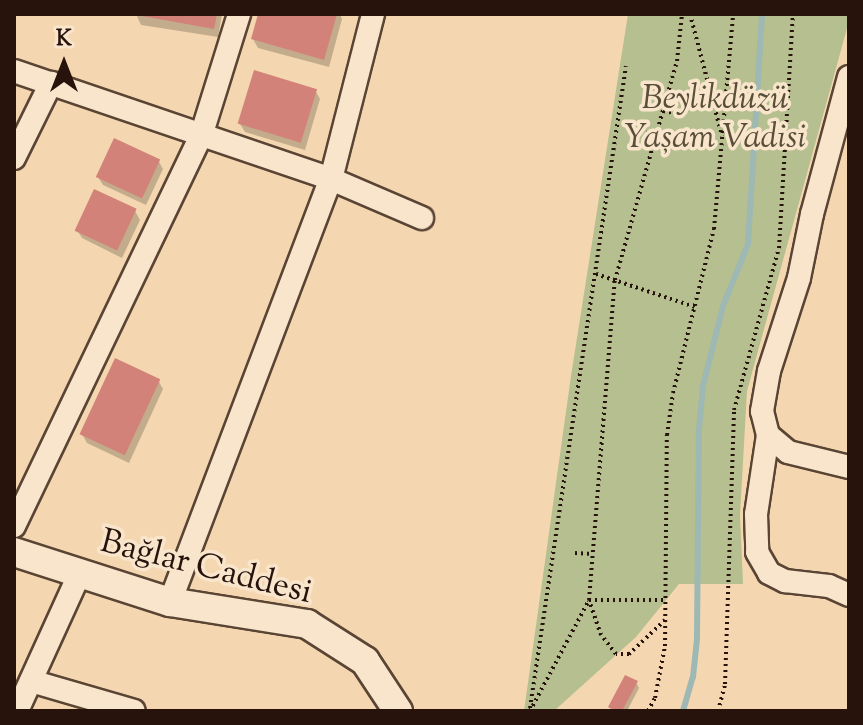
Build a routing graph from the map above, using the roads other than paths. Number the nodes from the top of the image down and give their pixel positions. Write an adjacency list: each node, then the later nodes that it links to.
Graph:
1 (239, 14): 6 (street)
2 (373, 14): 8 (street)
3 (14, 71): 5 (street)
4 (849, 77): 10 (street)
5 (51, 83): 6 (street); 7 (street)
6 (202, 133): 8 (street); 12 (street)
7 (14, 158)
8 (331, 179): 9 (street); 16 (street)
9 (422, 218)
10 (768, 435): 11 (street); 15 (street)
11 (849, 467)
12 (14, 526)
13 (14, 552): 14 (street, Bağlar Caddesi)
14 (79, 575): 16 (street, Bağlar Caddesi); 17 (street)
15 (849, 595)
16 (170, 602): 20 (street, Bağlar Caddesi)
17 (31, 681): 18 (street); 19 (street)
18 (17, 711)
19 (134, 711)
20 (398, 711)

